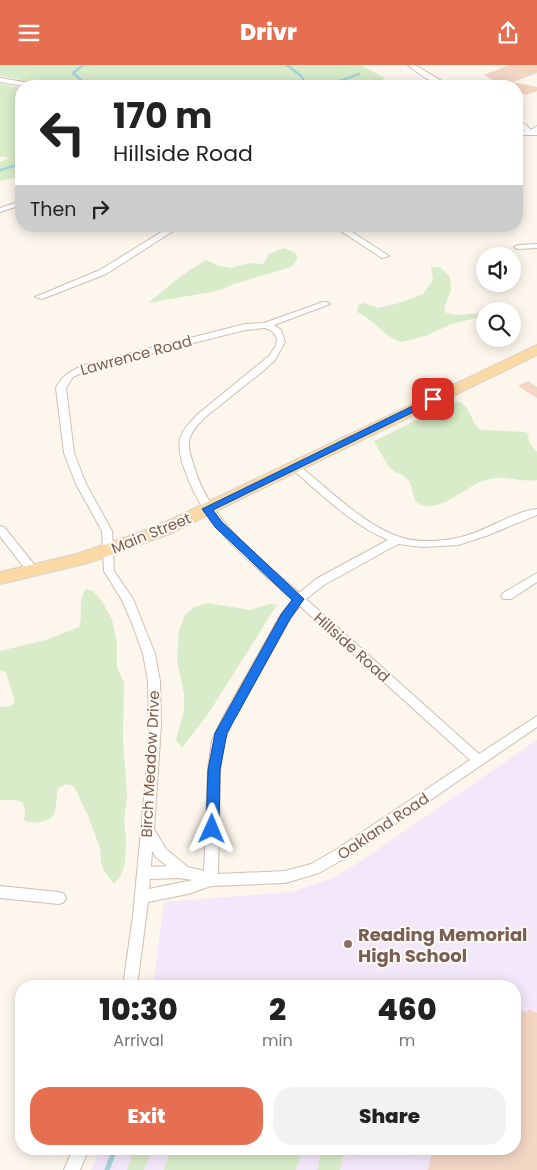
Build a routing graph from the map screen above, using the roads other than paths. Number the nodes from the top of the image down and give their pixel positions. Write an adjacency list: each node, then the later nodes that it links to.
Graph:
1 (411, 65): 3 (street)
2 (0, 79): 4 (street)
3 (433, 80)
4 (15, 82)
5 (523, 125): 6 (street)
6 (535, 131)
7 (15, 205): 8 (street)
8 (0, 210)
9 (167, 232): 14 (street)
10 (347, 232): 13 (street)
11 (537, 246): 12 (street)
12 (518, 247)
13 (385, 256)
14 (39, 297)
15 (326, 304): 16 (street, Lawrence Road)
16 (265, 325): 19 (street, Hillside Road); 23 (street, Lawrence Road)
17 (537, 349): 18 (main road, Main Street)
18 (294, 466): 19 (main road, Main Street); 22 (street)
19 (207, 509): 23 (main road, Main Street); 28 (street, Hillside Road)
20 (537, 512): 22 (street)
21 (0, 529): 24 (street)
22 (397, 540): 28 (street)
23 (109, 550): 24 (main road, Main Street); 31 (street, Birch Meadow Drive)
24 (33, 571): 26 (main road, Main Street)
25 (537, 577): 27 (street)
26 (0, 578)
27 (507, 596)
28 (299, 599): 30 (street, Hillside Road); 34 (street)
29 (537, 721): 30 (street, Oakland Road)
30 (479, 761): 34 (street, Oakland Road)
31 (148, 829): 32 (street, Oakland Road); 33 (street, Birch Meadow Drive)
32 (183, 871): 33 (street, Oakland Road); 34 (street, Oakland Road)
33 (144, 873): 36 (street, Birch Meadow Drive)
34 (212, 880): 36 (street, Oakland Road)
35 (0, 892): 37 (street)
36 (142, 897): 38 (street, Birch Meadow Drive)
37 (59, 898)
38 (131, 980)
39 (78, 1155): 40 (street)
40 (72, 1170)

